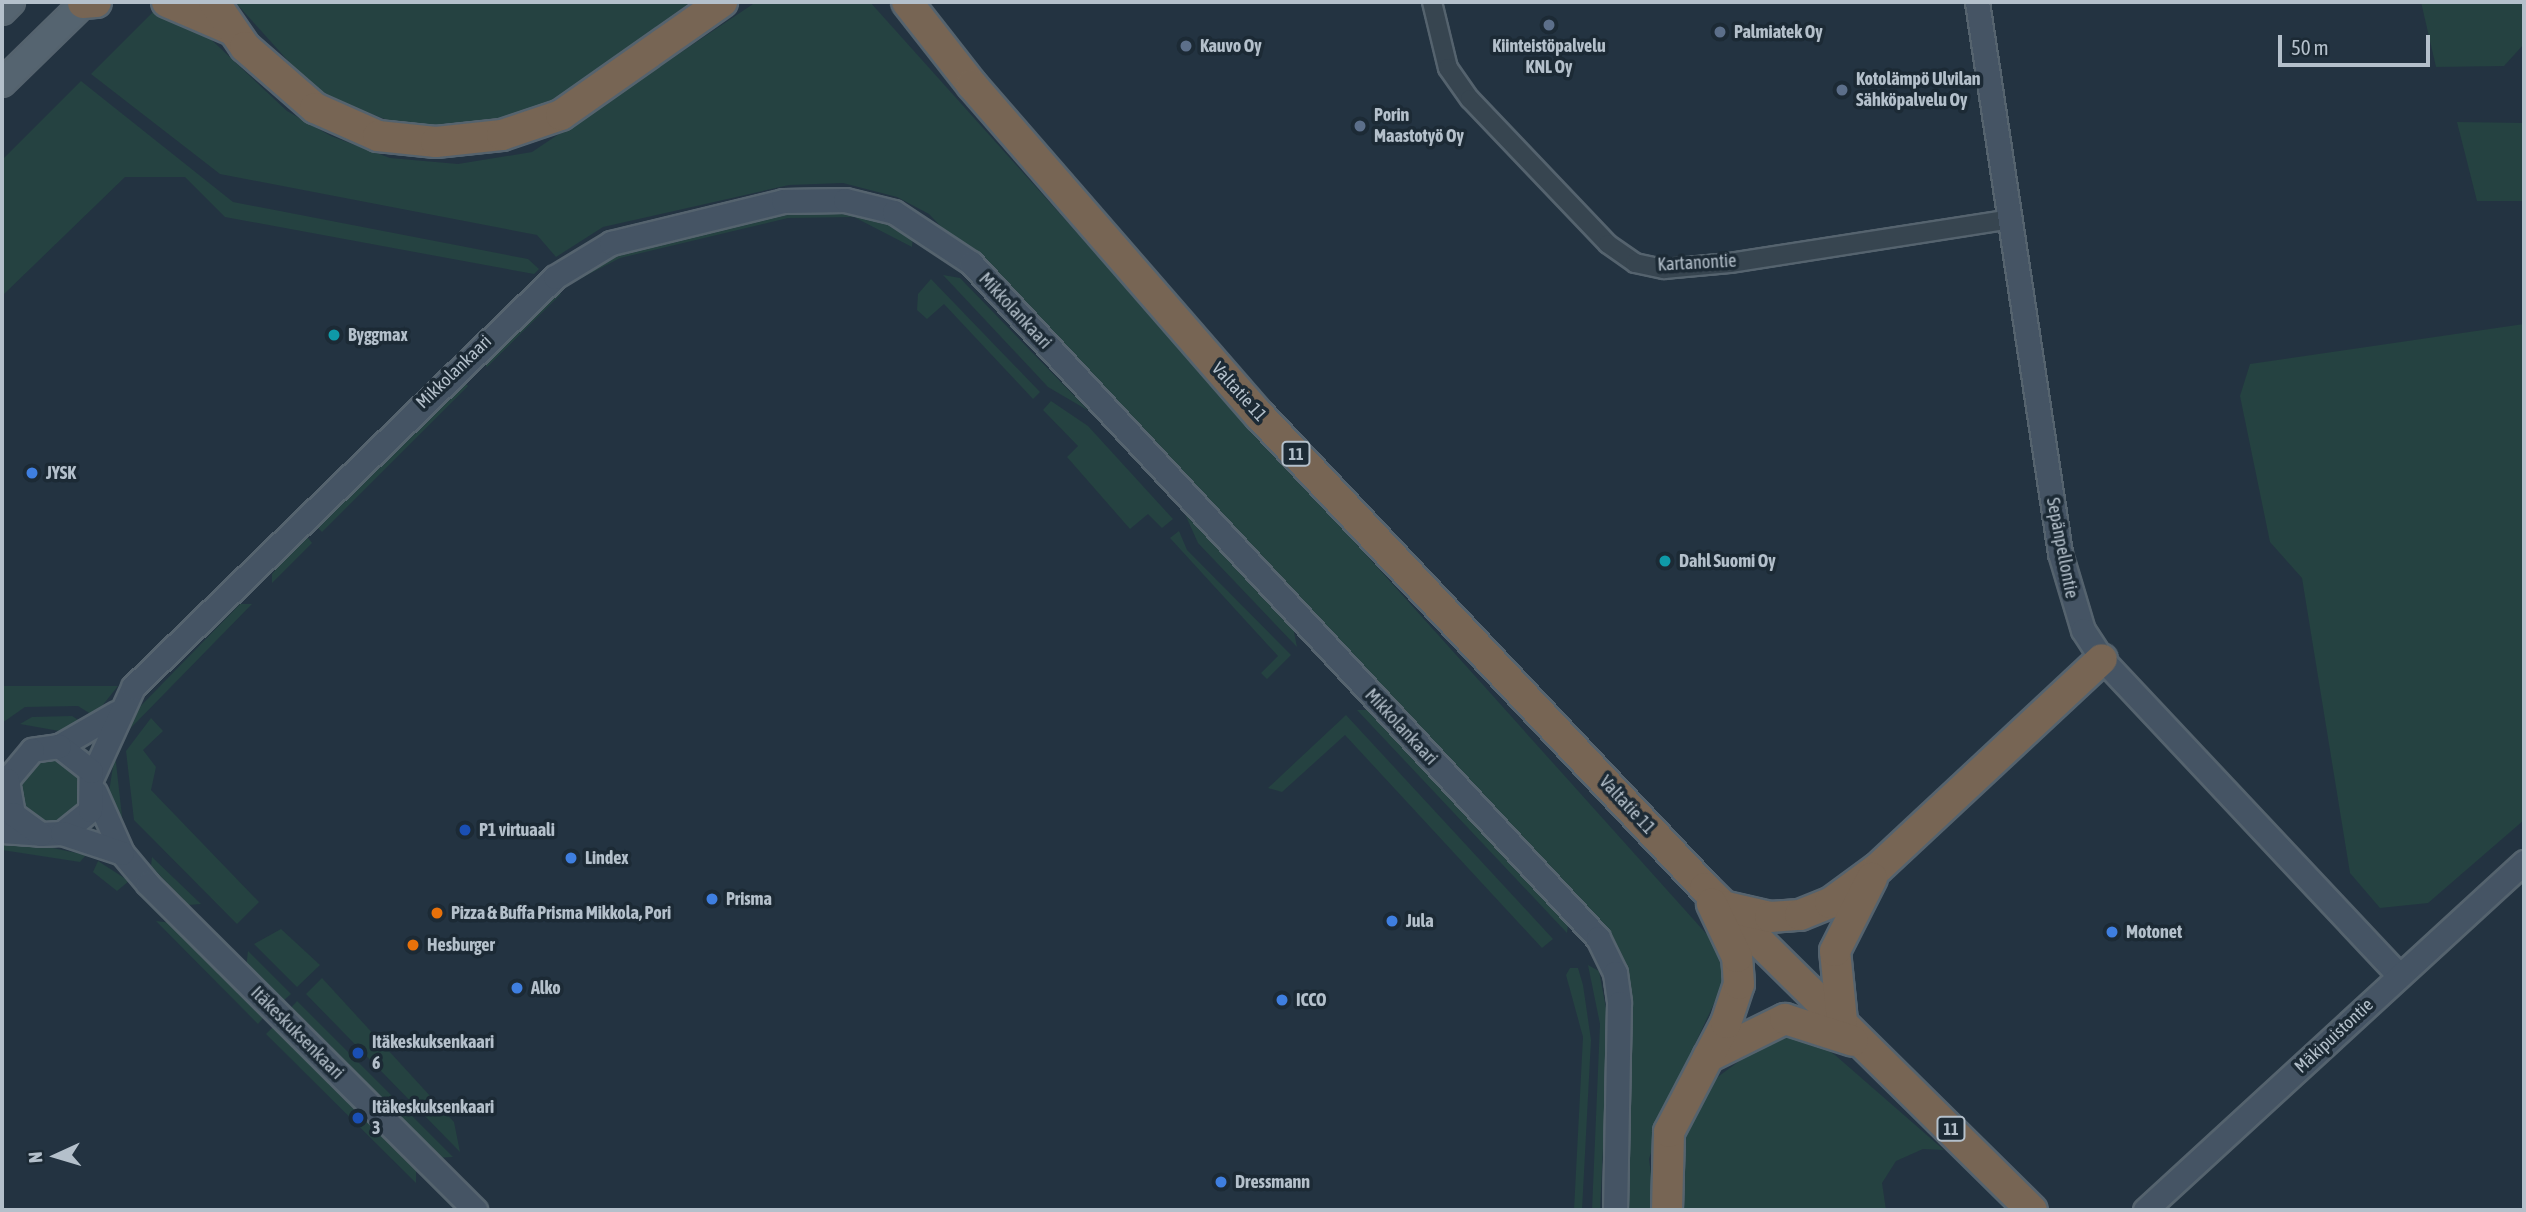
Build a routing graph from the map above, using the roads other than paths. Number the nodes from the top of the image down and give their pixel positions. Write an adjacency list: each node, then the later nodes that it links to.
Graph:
1 (11, 2): 9 (main road)
2 (88, 2): 11 (main road)
3 (167, 2): 10 (highway)
4 (214, 2): 10 (highway)
5 (722, 2): 10 (highway)
6 (907, 2): 23 (highway, Valtatie 11 / 11)
7 (1432, 2): 12 (street, Kartanontie)
8 (1977, 2): 12 (street, Sepänpellontie)
9 (2, 11)
10 (232, 30)
11 (2, 83)
12 (2011, 219): 13 (street, Sepänpellontie)
13 (2102, 659): 22 (highway); 24 (street, Sepänpellontie)
14 (116, 713): 15 (street, Mikkolankaari); 17 (street, Mikkolankaari); 29 (street, Mikkolankaari)
15 (59, 746): 16 (street); 17 (street)
16 (5, 783): 19 (street)
17 (94, 784): 19 (street); 20 (street, Itäkeskuksenkaari)
18 (2, 831): 19 (street, Itäkeskuksenkaari)
19 (51, 833): 20 (street, Itäkeskuksenkaari)
20 (122, 853): 28 (street, Itäkeskuksenkaari)
21 (2524, 862): 24 (street, Mäkipuistontie)
22 (1878, 868): 23 (highway); 25 (highway)
23 (1714, 897): 25 (highway, Valtatie 11 / 11); 27 (highway)
24 (2399, 975): 32 (street, Mäkipuistontie)
25 (1842, 1021): 26 (highway, 11)
26 (1869, 1048): 27 (highway); 31 (highway, 11)
27 (1708, 1057): 30 (highway)
28 (475, 1210)
29 (1615, 1210)
30 (1667, 1210)
31 (2032, 1210)
32 (2145, 1210)

